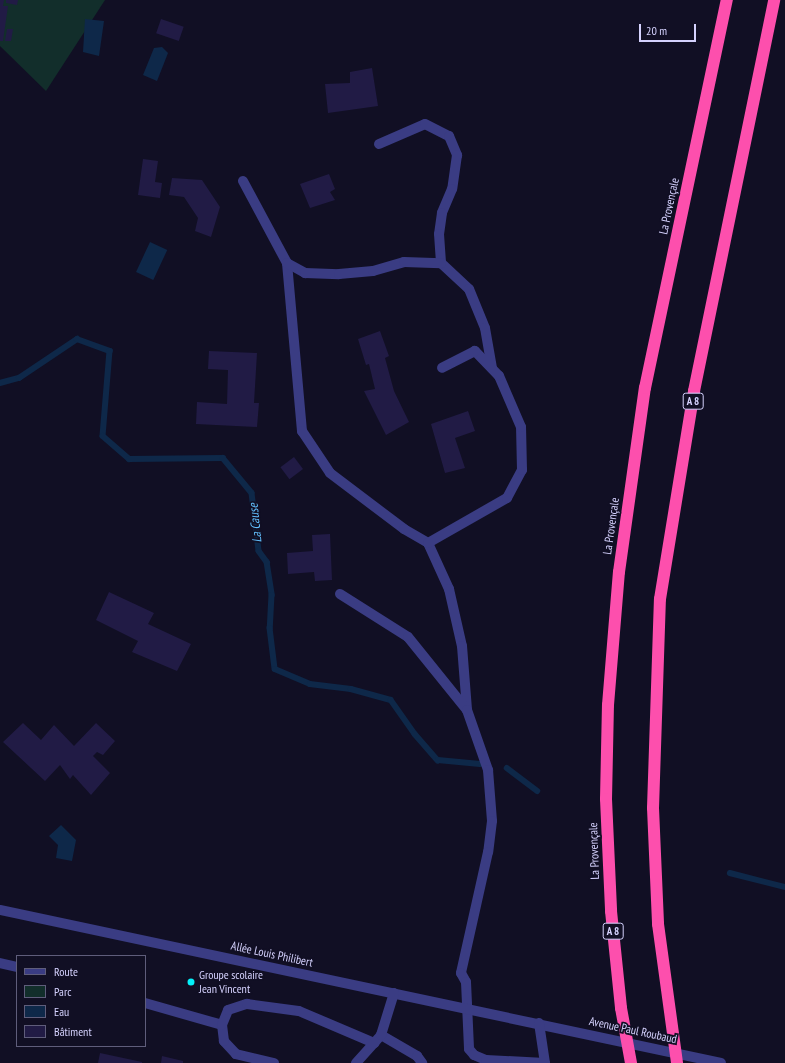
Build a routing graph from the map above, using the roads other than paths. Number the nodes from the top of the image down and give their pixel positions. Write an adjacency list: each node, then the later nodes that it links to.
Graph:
1 (727, 0): 26 (highway, La Provençale / A 8, bridge)
2 (774, 0): 27 (highway, A 8, bridge)
3 (378, 144): 6 (street)
4 (243, 181): 5 (street)
5 (287, 263): 6 (street); 9 (street)
6 (441, 263): 8 (street)
7 (442, 368): 8 (street)
8 (492, 368): 9 (street)
9 (428, 543): 11 (street)
10 (340, 594): 11 (street)
11 (468, 710): 17 (street)
12 (0, 910): 15 (street, Allée Louis Philibert)
13 (0, 963): 14 (street)
14 (16, 968)
15 (394, 993): 17 (street, Allée Louis Philibert); 20 (street)
16 (146, 1003): 19 (street)
17 (468, 1008): 18 (street, Allée Louis Philibert); 25 (street)
18 (538, 1023): 25 (street); 28 (street, Avenue Paul Roubaud)
19 (222, 1025): 20 (street); 21 (street)
20 (378, 1039): 23 (street); 24 (street)
21 (261, 1062): 22 (street)
22 (274, 1063)
23 (356, 1063)
24 (422, 1063)
25 (545, 1063)
26 (631, 1063)
27 (677, 1063)
28 (721, 1063)

